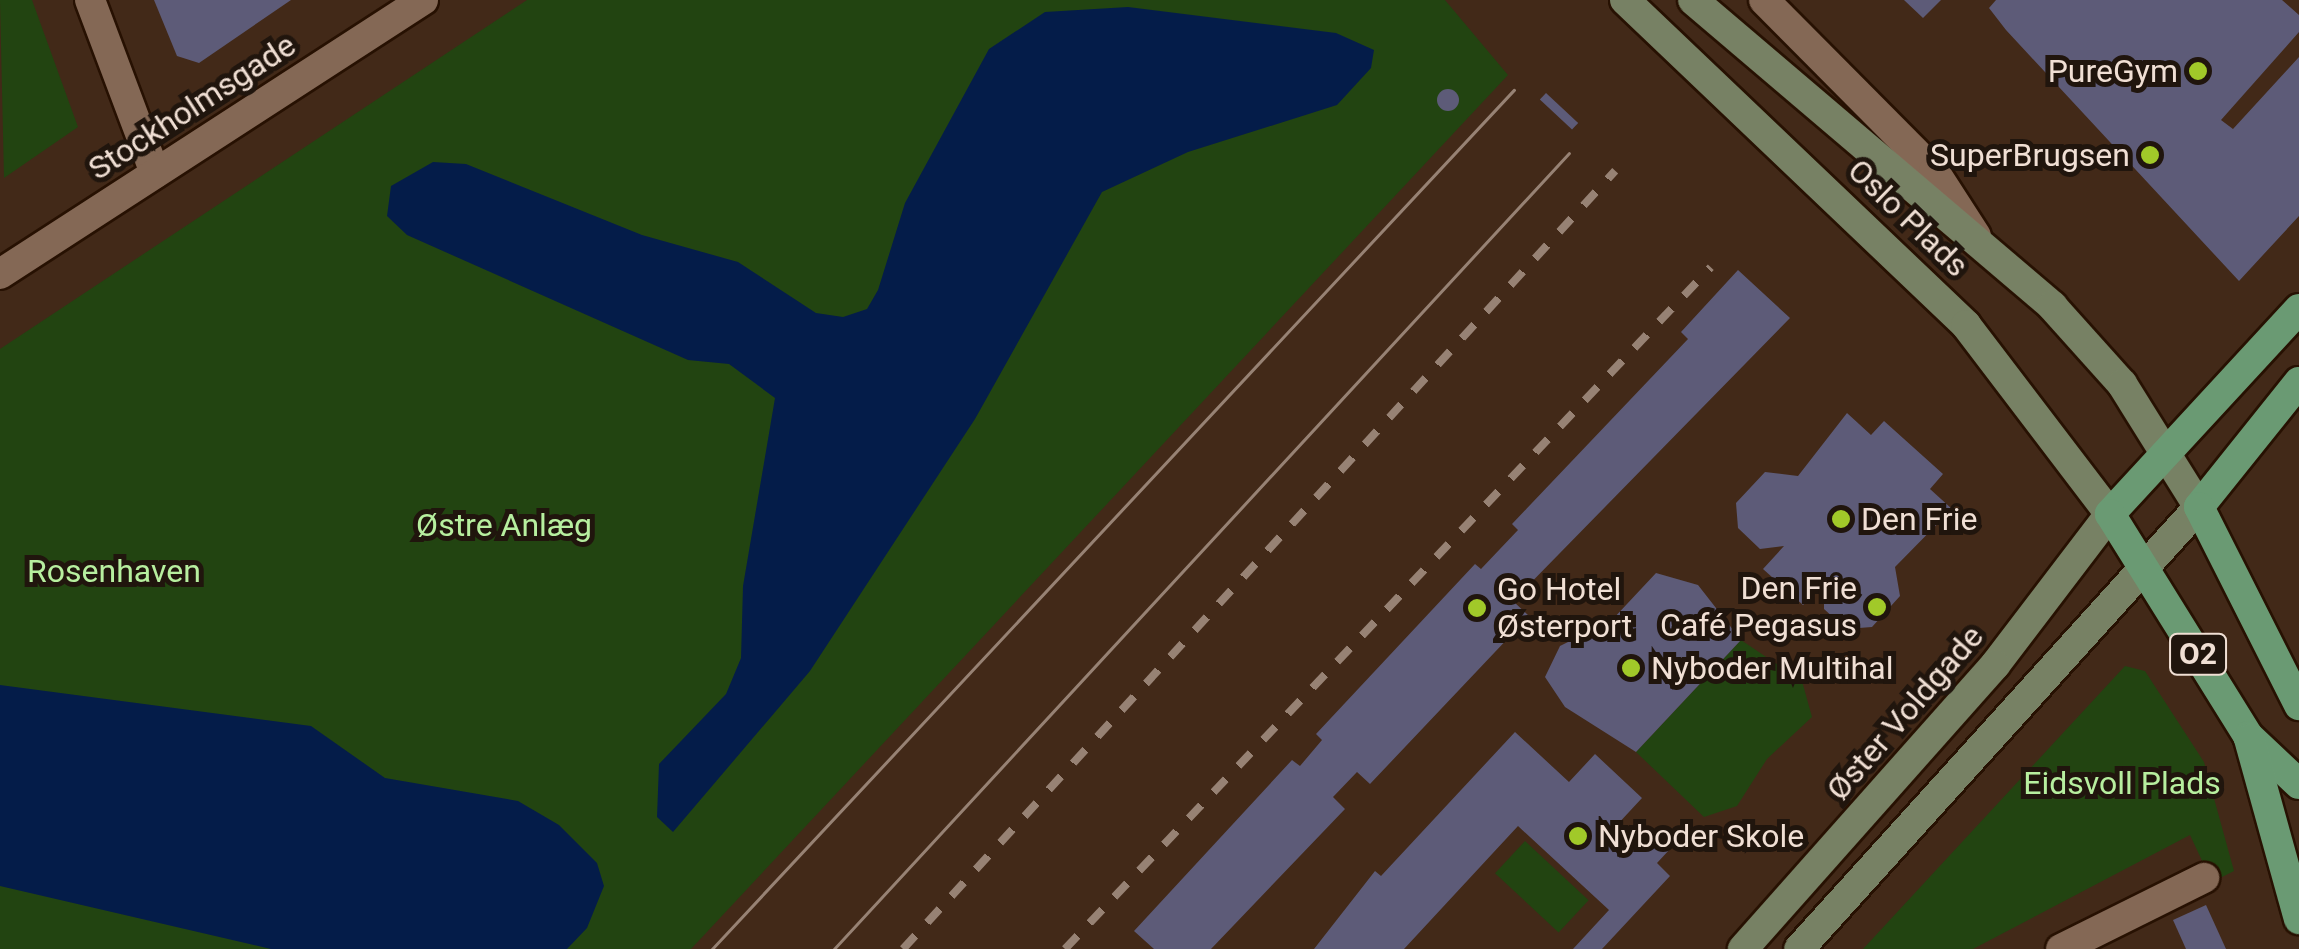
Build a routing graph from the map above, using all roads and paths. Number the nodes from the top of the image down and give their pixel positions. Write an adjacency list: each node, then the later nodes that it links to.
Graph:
1 (90, 0): 6 (street)
2 (422, 0): 6 (street, Stockholmsgade)
3 (1625, 0): 13 (street, Oslo Plads)
4 (1693, 0): 7 (street, Oslo Plads)
5 (1764, 0): 7 (street)
6 (156, 173): 8 (street, Stockholmsgade)
7 (1977, 239): 11 (street, Oslo Plads)
8 (5, 262)
9 (2299, 309): 11 (main road)
10 (2299, 382): 12 (main road)
11 (2166, 446): 12 (street, Oslo Plads); 13 (main road)
12 (2200, 507): 14 (street); 15 (main road, O2)
13 (2110, 514): 14 (main road, O2); 20 (street, Øster Voldgade)
14 (2147, 574): 16 (main road, O2); 21 (street)
15 (2299, 705)
16 (2248, 736): 17 (main road, O2); 19 (main road, O2)
17 (2299, 784)
18 (2204, 878): 22 (street)
19 (2299, 920)
20 (1742, 949)
21 (1799, 949)
22 (2061, 949)

